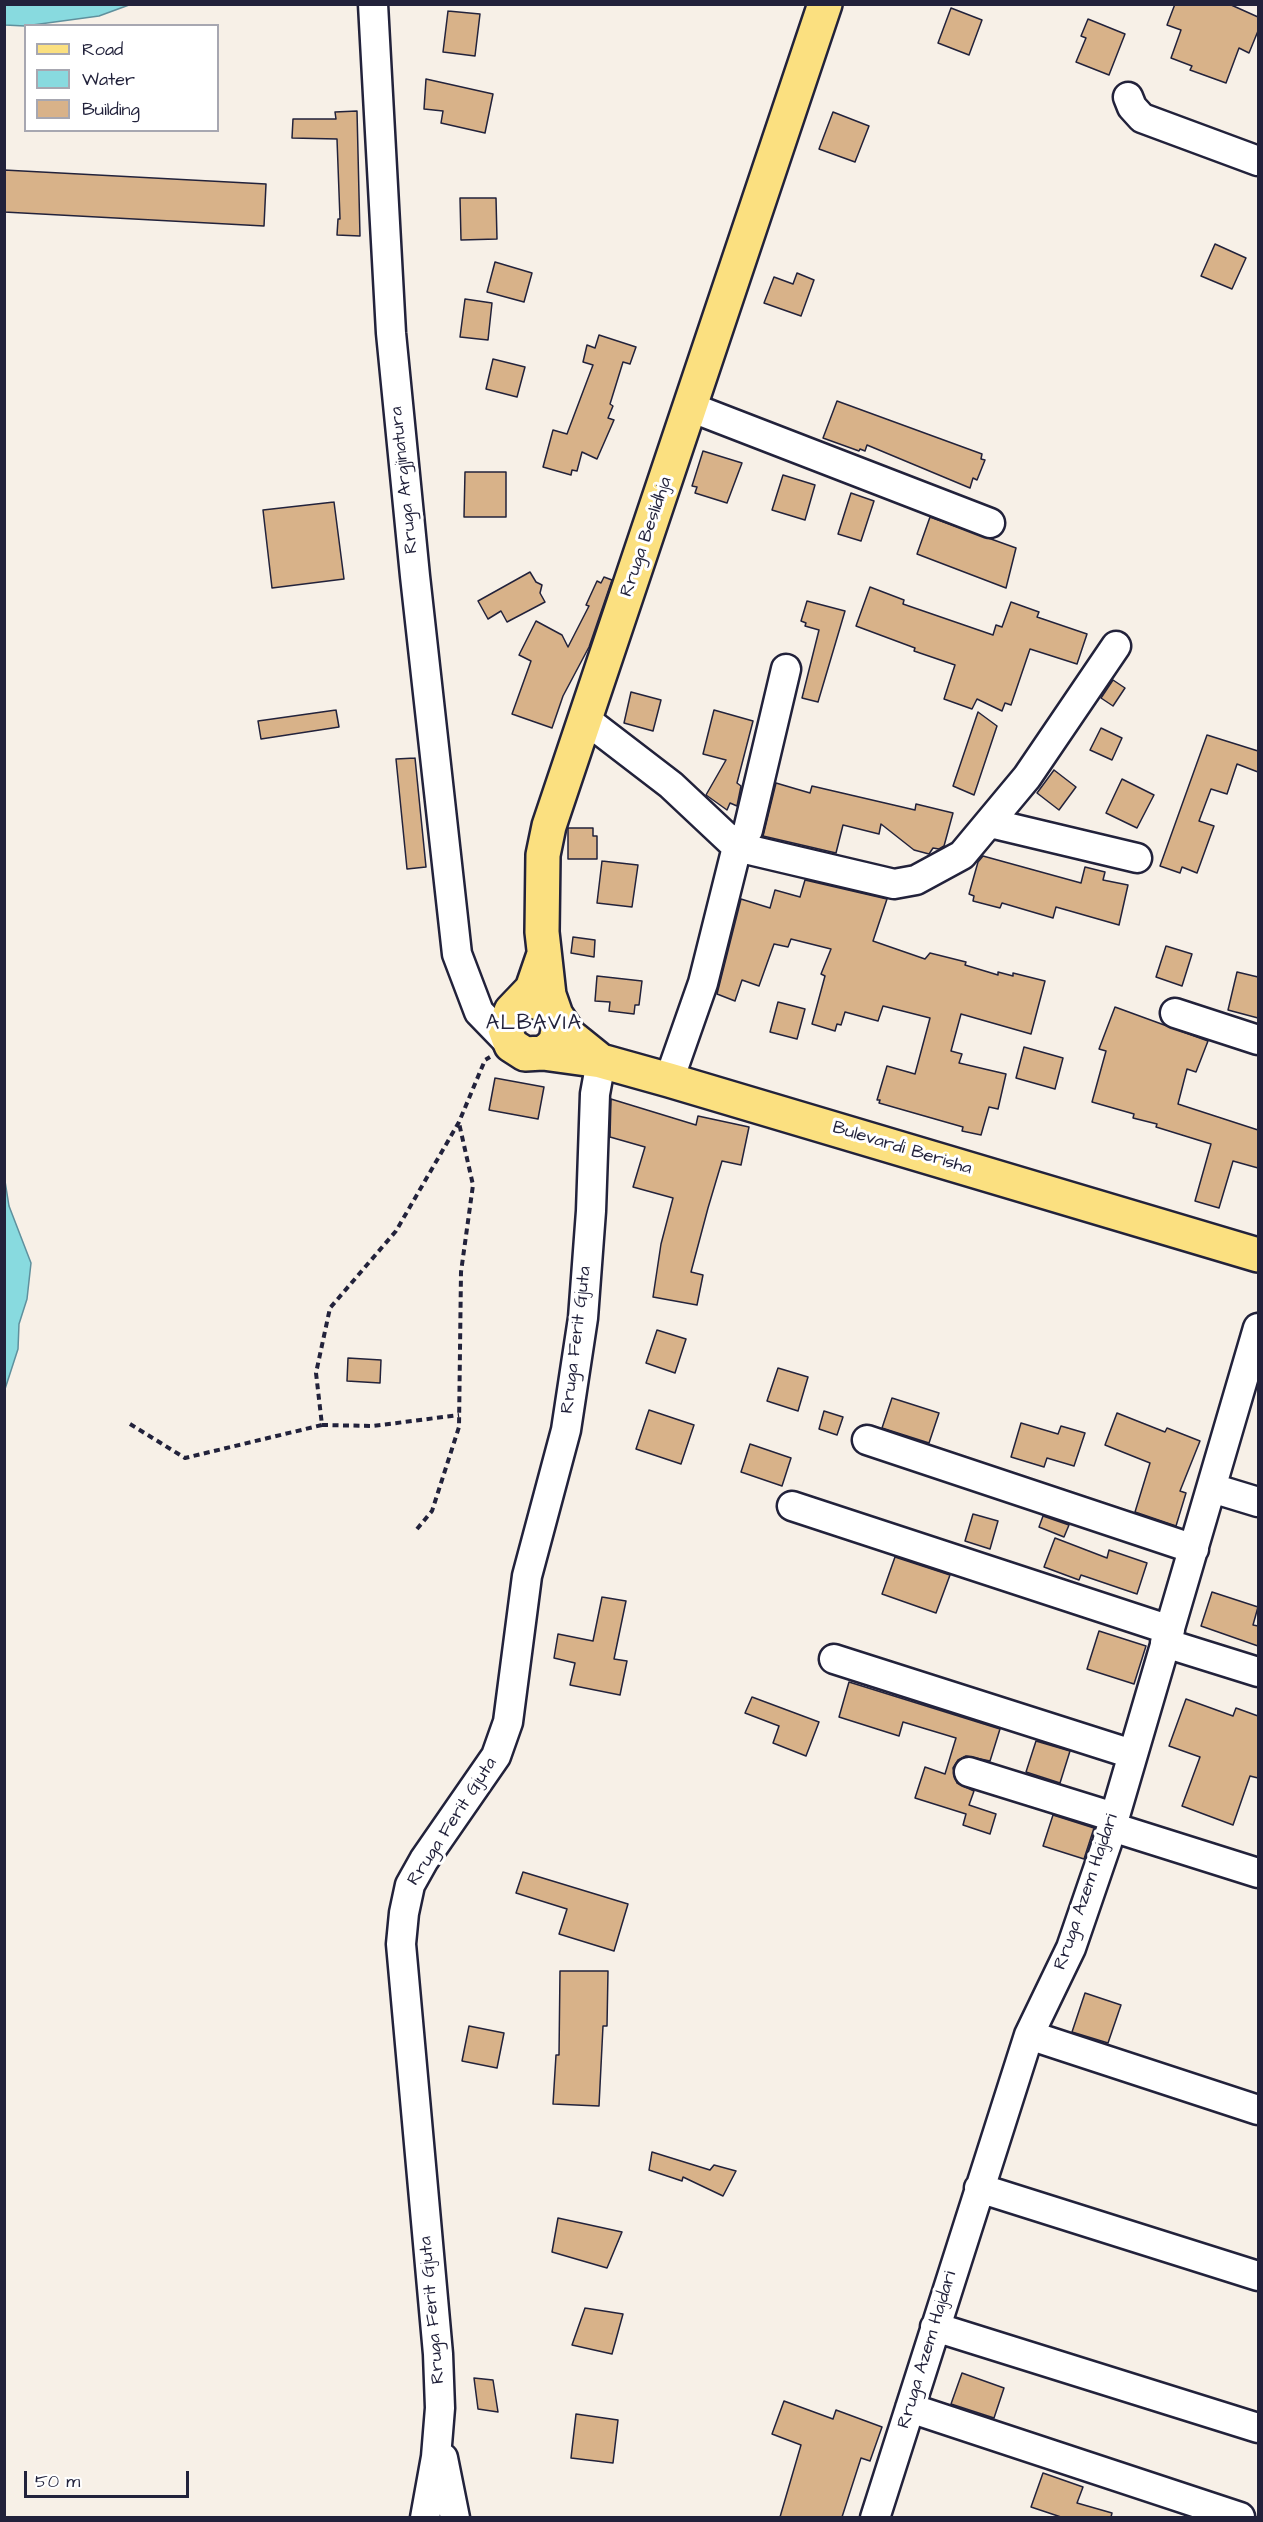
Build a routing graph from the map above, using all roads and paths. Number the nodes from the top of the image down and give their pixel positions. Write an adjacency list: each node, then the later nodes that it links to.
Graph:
1 (373, 4): 14 (street, Rruga Argjinatura)
2 (825, 4): 5 (main road, Rruga Beslidhja)
3 (1128, 98): 4 (street)
4 (1258, 161)
5 (690, 407): 6 (street); 9 (main road, Rruga Beslidhja)
6 (990, 523)
7 (1116, 646): 10 (street)
8 (786, 669): 11 (street)
9 (585, 719): 11 (street); 13 (main road, Rruga Beslidhja)
10 (990, 824): 11 (street); 12 (street)
11 (737, 847): 22 (street)
12 (1137, 858)
13 (544, 953): 15 (main road); 17 (main road, Rruga Beslidhja)
14 (457, 954): 15 (street, Rruga Argjinatura); 19 (street, Rruga Argjinatura)
15 (517, 1005): 17 (main road); 19 (main road)
16 (1175, 1013): 18 (street)
17 (556, 1015): 20 (main road); 21 (main road, Rruga Beslidhja)
18 (1258, 1040)
19 (511, 1045): 20 (main road); 23 (path)
20 (543, 1053): 21 (main road, Bulevardi Berisha)
21 (601, 1061): 22 (main road, Bulevardi Berisha); 47 (street, Rruga Ferit Gjuta)
22 (669, 1080): 24 (main road, Bulevardi Berisha)
23 (459, 1122): 26 (path); 28 (path)
24 (1258, 1255)
25 (1258, 1328): 30 (street, Rruga Azem Hajdari)
26 (459, 1415): 28 (path); 33 (path)
27 (130, 1424): 28 (path)
28 (322, 1425)
29 (867, 1440): 34 (street)
30 (1212, 1488): 31 (street); 34 (street, Rruga Azem Hajdari)
31 (1258, 1502)
32 (792, 1506): 35 (street)
33 (417, 1529)
34 (1194, 1549): 35 (street, Rruga Azem Hajdari)
35 (1167, 1636): 37 (street); 38 (street, Rruga Azem Hajdari)
36 (834, 1659): 38 (street)
37 (1258, 1672)
38 (1132, 1754): 40 (street, Rruga Azem Hajdari)
39 (969, 1772): 40 (street)
40 (1113, 1822): 41 (street); 42 (street, Rruga Azem Hajdari)
41 (1258, 1873)
42 (1029, 2035): 43 (street); 44 (street, Rruga Azem Hajdari)
43 (1258, 2110)
44 (980, 2188): 45 (street); 46 (street, Rruga Azem Hajdari)
45 (1258, 2276)
46 (935, 2327): 48 (street, Rruga Azem Hajdari); 49 (street)
47 (440, 2408): 50 (street, Rruga Ferit Gjuta); 51 (street)
48 (910, 2408): 52 (street, Rruga Azem Hajdari); 53 (street)
49 (1258, 2428)
50 (425, 2517)
51 (455, 2517)
52 (875, 2517)
53 (1240, 2517)

